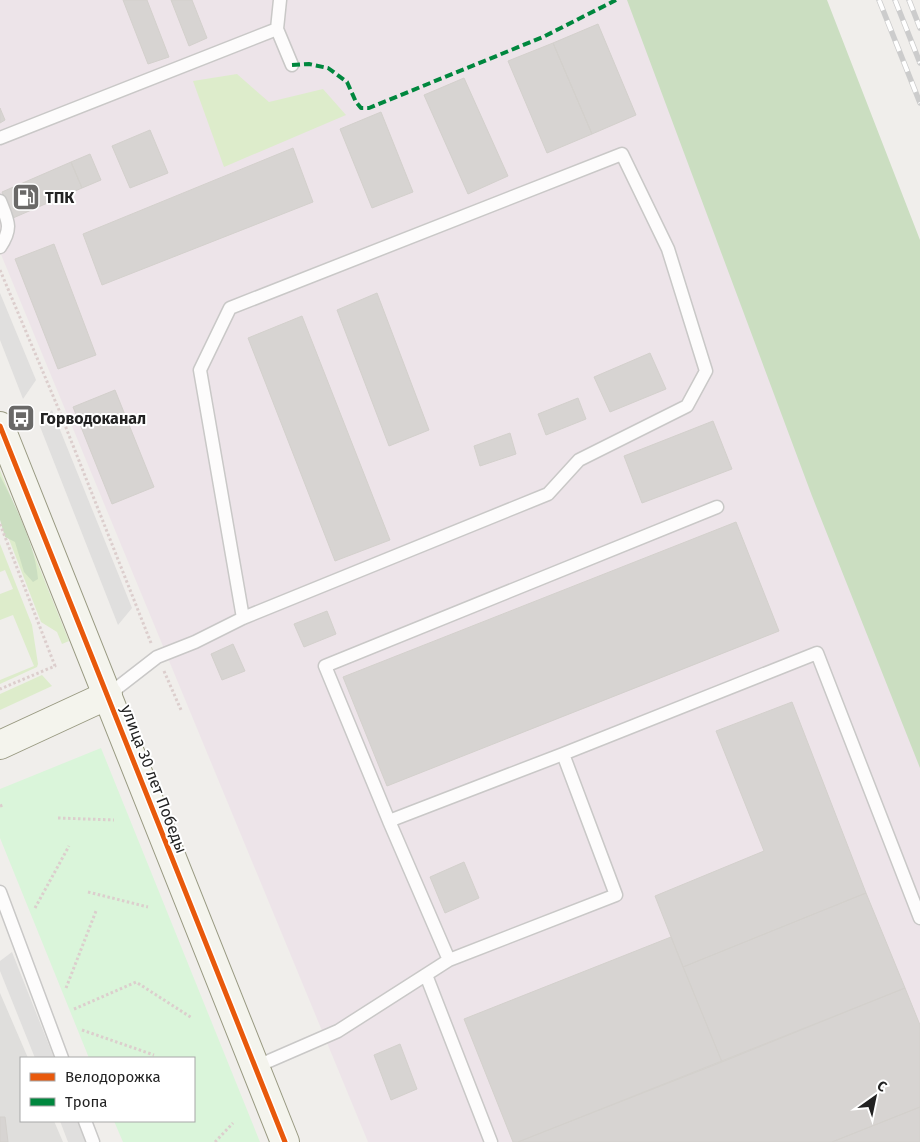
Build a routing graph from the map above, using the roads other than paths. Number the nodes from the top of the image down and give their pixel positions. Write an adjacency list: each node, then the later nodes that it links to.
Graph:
1 (280, 0): 2 (lane)
2 (277, 29): 3 (lane); 4 (lane)
3 (292, 65)
4 (0, 138)
5 (0, 201): 6 (lane)
6 (0, 247)
7 (0, 426): 10 (street, улица 30 лет Победы)
8 (717, 507): 13 (lane)
9 (243, 618): 9 (lane); 10 (lane)
10 (108, 695): 11 (street); 19 (street, улица 30 лет Победы)
11 (0, 745)
12 (563, 754): 13 (lane); 15 (lane); 16 (lane)
13 (389, 820): 16 (lane)
14 (0, 892): 18 (lane)
15 (920, 918)
16 (449, 960): 17 (lane)
17 (426, 975): 19 (lane); 23 (lane)
18 (62, 1057)
19 (255, 1067): 22 (street, улица 30 лет Победы)
20 (85, 1122): 21 (lane)
21 (93, 1142)
22 (285, 1142)
23 (491, 1142)

